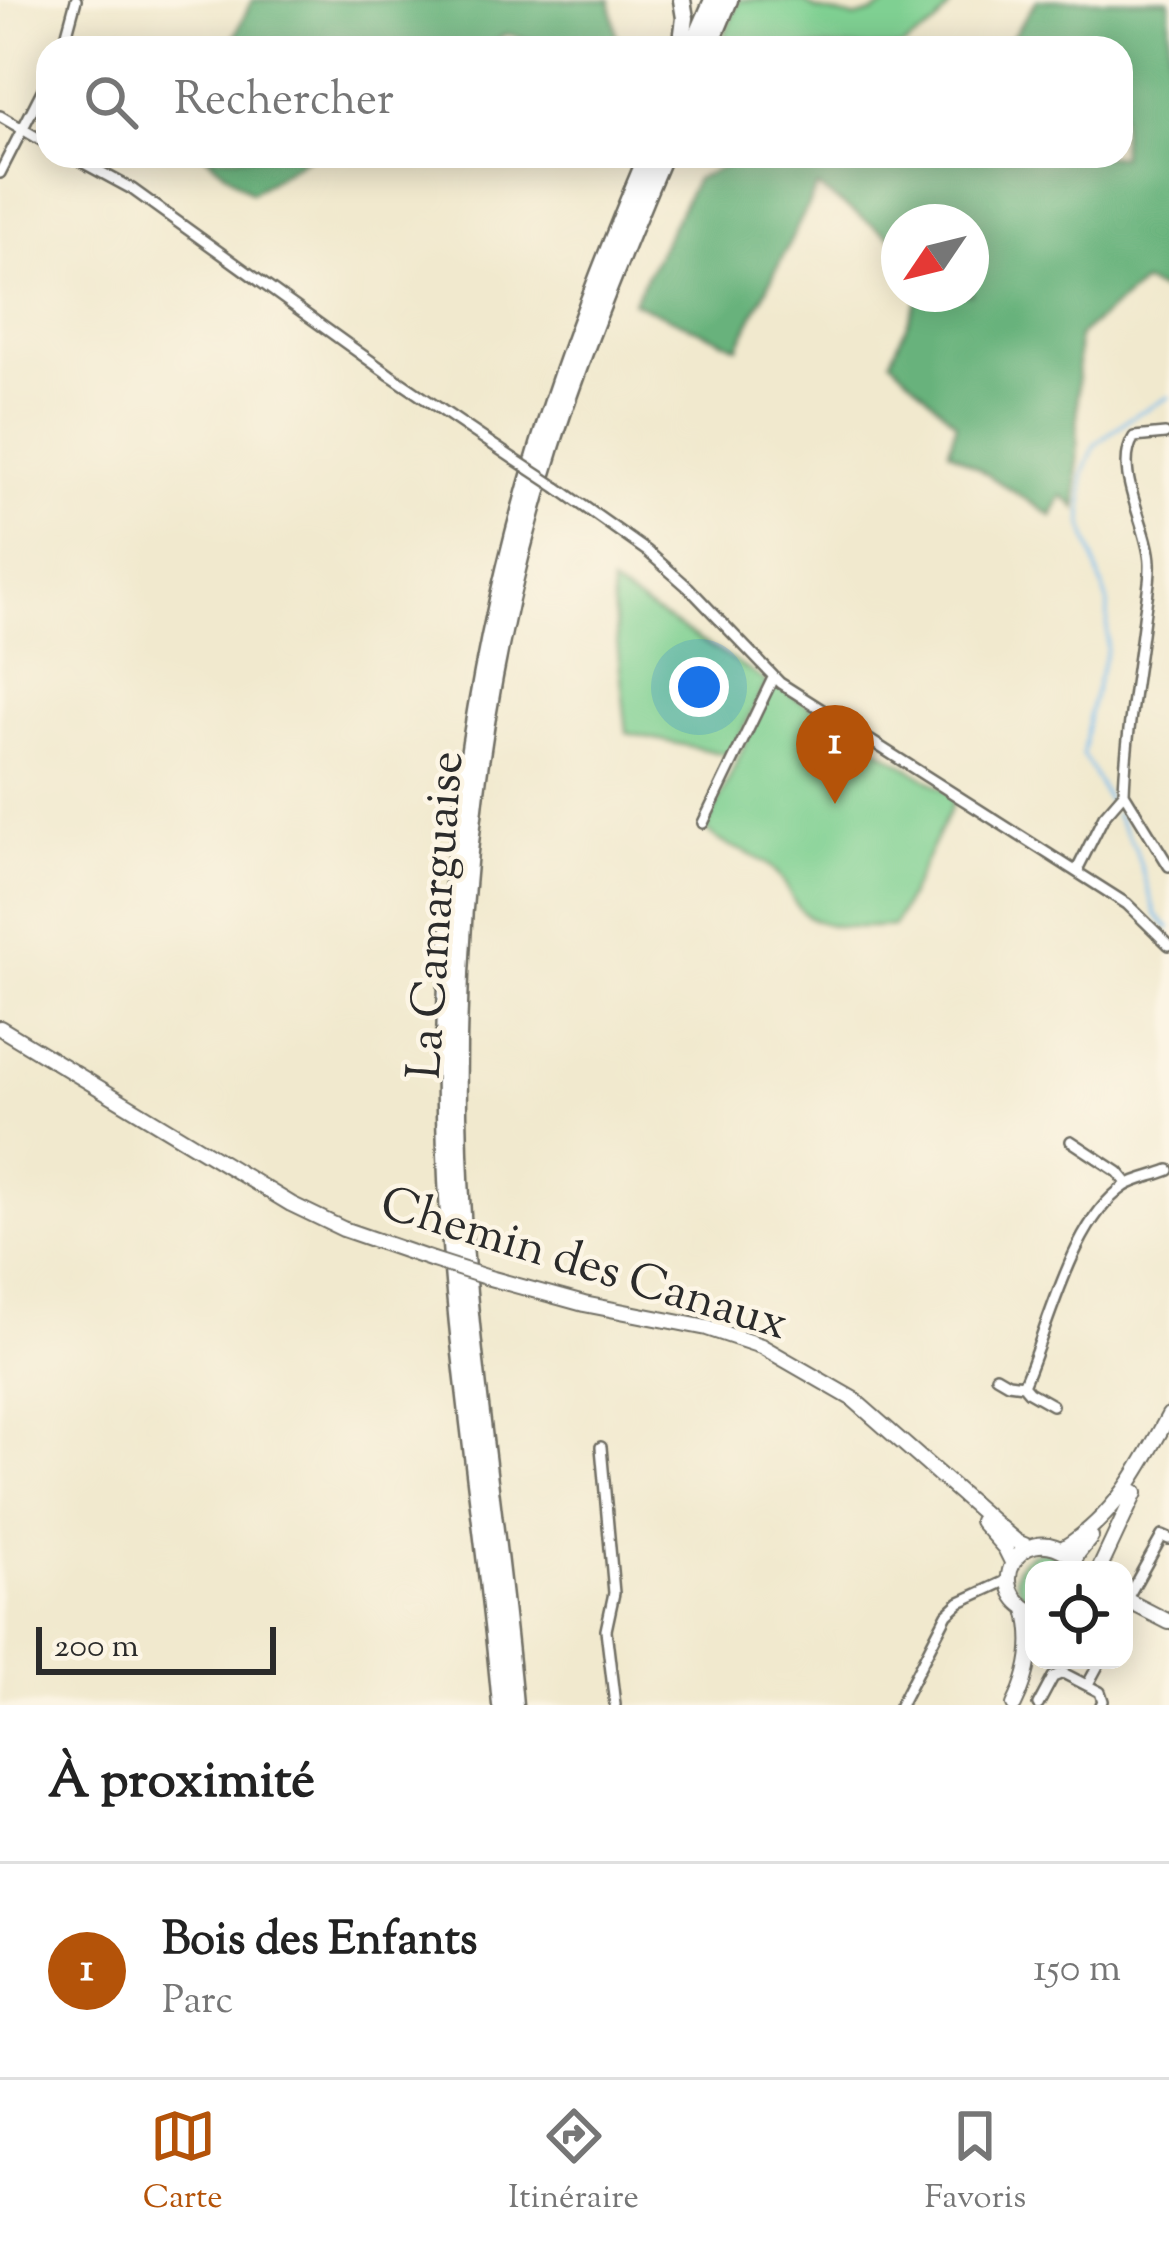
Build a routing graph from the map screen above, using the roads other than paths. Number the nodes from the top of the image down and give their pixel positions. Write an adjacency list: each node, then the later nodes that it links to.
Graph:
1 (76, 0): 5 (street)
2 (682, 0): 6 (highway)
3 (712, 0): 7 (highway)
4 (729, 0): 8 (highway)
5 (66, 36)
6 (683, 36)
7 (697, 36)
8 (714, 36)
9 (36, 103): 11 (street)
10 (0, 116): 11 (street)
11 (22, 130): 12 (street); 16 (street)
12 (36, 138)
13 (93, 168): 20 (street, bridge)
14 (639, 168): 56 (highway, La Camarguaise)
15 (658, 168): 18 (highway, La Camarguaise)
16 (0, 173)
17 (615, 284): 18 (highway)
18 (583, 355): 57 (highway, La Camarguaise)
19 (1165, 434): 21 (street)
20 (773, 678): 22 (street); 24 (street)
21 (1124, 793): 23 (street); 24 (street)
22 (703, 823)
23 (1169, 866)
24 (1078, 873): 25 (street)
25 (1169, 945)
26 (0, 1028): 36 (main road, Chemin des Canaux, bridge)
27 (1071, 1141): 29 (street)
28 (1169, 1170): 29 (street)
29 (1128, 1184): 31 (street)
30 (997, 1376): 31 (street)
31 (1023, 1385): 32 (street)
32 (1052, 1405)
33 (1169, 1415): 40 (main road)
34 (1169, 1432): 37 (main road)
35 (601, 1447): 58 (street)
36 (946, 1481): 39 (main road, Chemin des Canaux); 44 (main road, Chemin des Canaux)
37 (1136, 1493): 42 (main road); 43 (main road)
38 (1169, 1539): 46 (street)
39 (1029, 1547): 40 (main road); 44 (main road)
40 (1062, 1549): 41 (main road)
41 (1072, 1561)
42 (1078, 1561)
43 (1103, 1561)
44 (1012, 1562): 45 (main road)
45 (1008, 1580): 47 (street); 48 (main road)
46 (1133, 1592)
47 (974, 1595): 48 (street); 59 (street)
48 (1013, 1596): 50 (main road)
49 (1133, 1606): 51 (main road)
50 (1025, 1607)
51 (1169, 1622)
52 (1026, 1669): 60 (main road)
53 (1033, 1669): 61 (main road)
54 (1096, 1669): 55 (street)
55 (1088, 1684): 62 (street); 63 (street)
56 (501, 1705)
57 (514, 1705)
58 (615, 1705)
59 (900, 1705)
60 (1014, 1705)
61 (1024, 1705)
62 (1038, 1705)
63 (1101, 1705)

